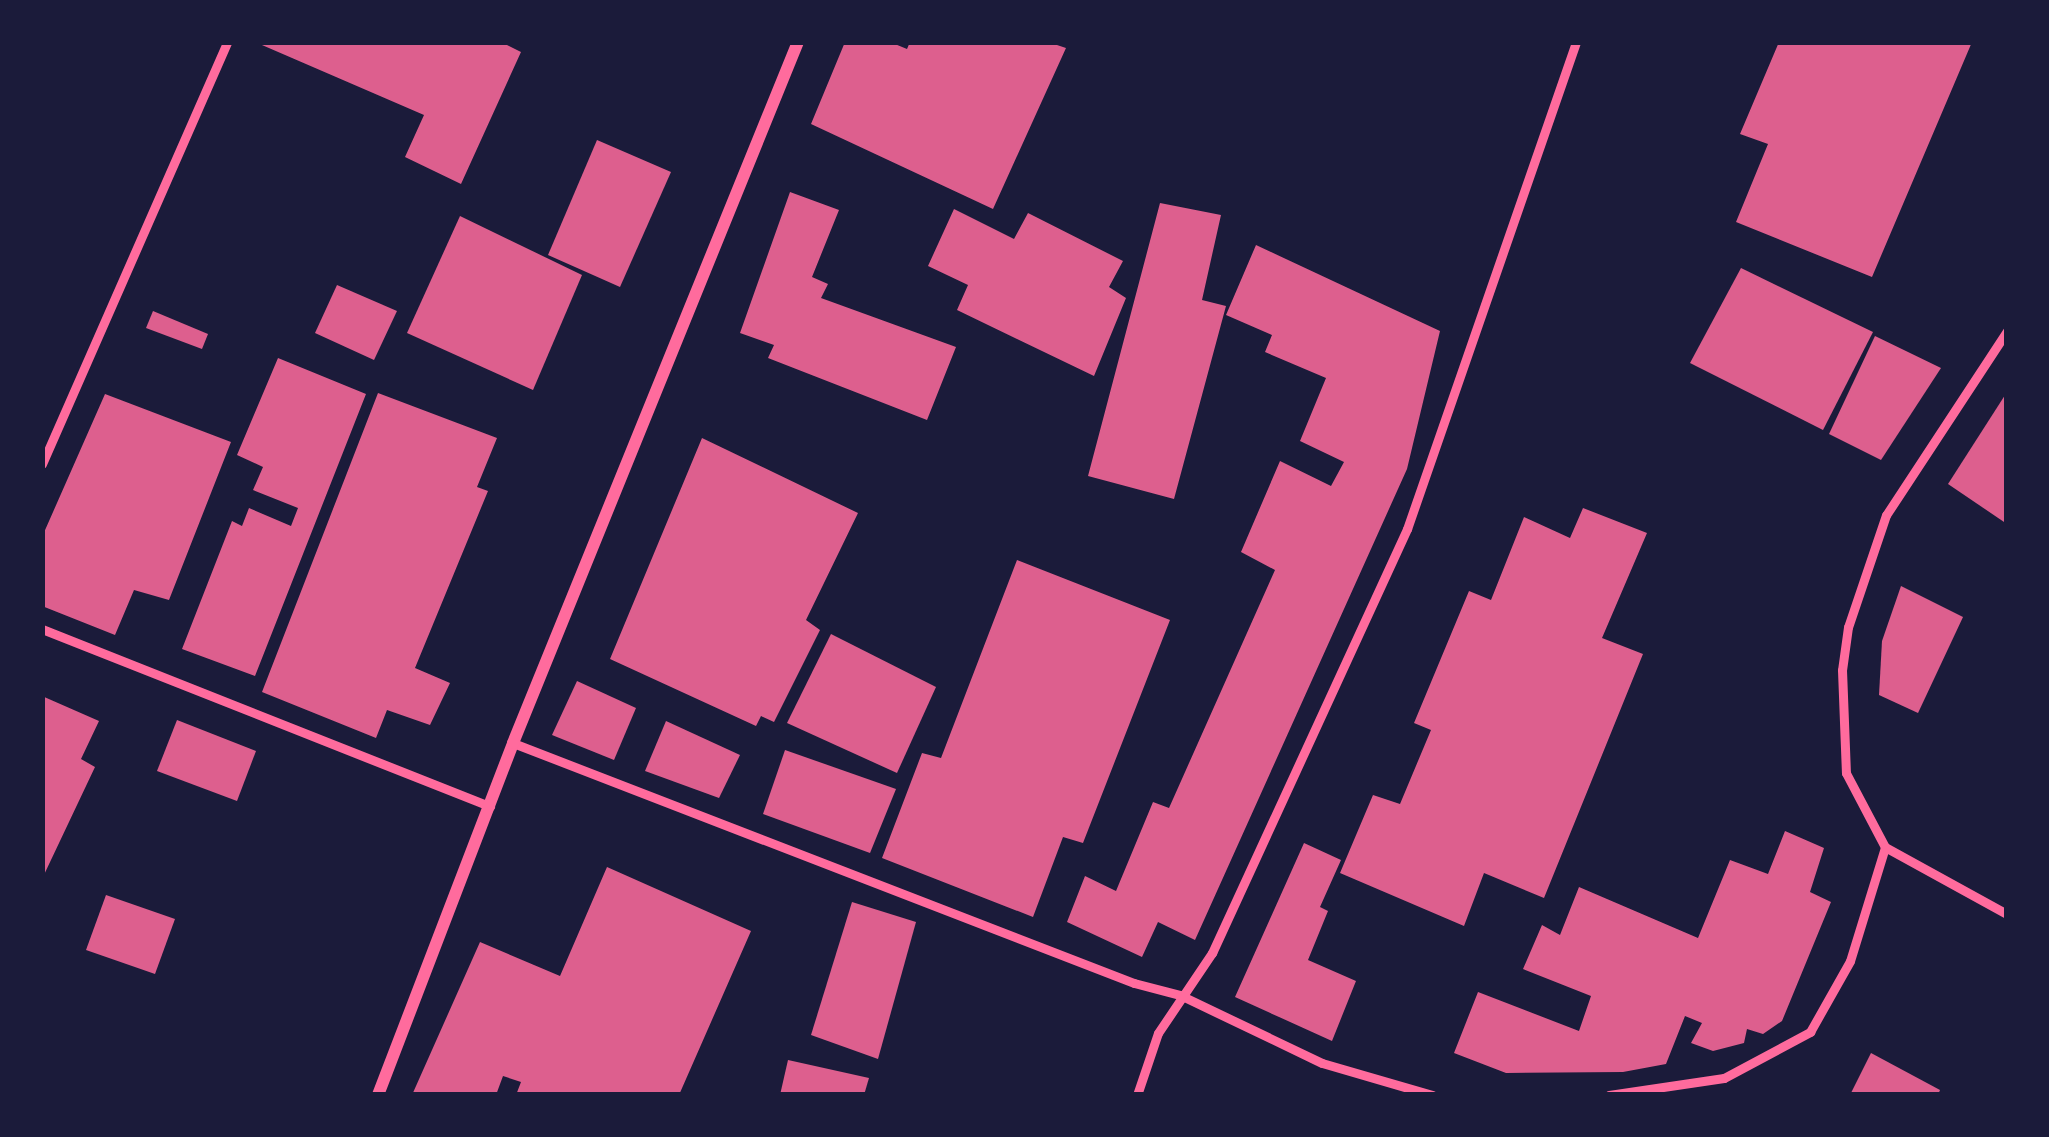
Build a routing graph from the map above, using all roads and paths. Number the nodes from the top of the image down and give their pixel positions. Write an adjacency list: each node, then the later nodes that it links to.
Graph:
1 (226, 42): 5 (lane)
2 (798, 42): 7 (street)
3 (1576, 42): 11 (lane)
4 (2007, 331): 9 (lane)
5 (42, 464)
6 (42, 629): 8 (lane)
7 (513, 743): 8 (street); 11 (lane)
8 (490, 806): 12 (street)
9 (1885, 847): 10 (lane); 15 (lane)
10 (2007, 914)
11 (1180, 995): 13 (lane); 14 (lane)
12 (378, 1095)
13 (1138, 1095)
14 (1432, 1095)
15 (1609, 1095)

